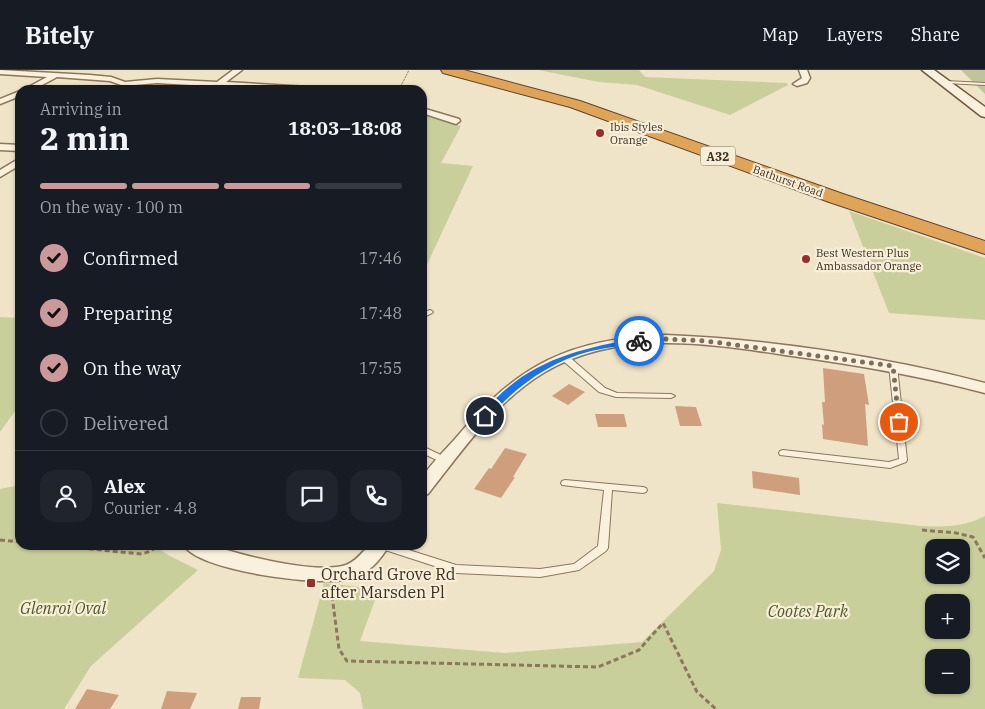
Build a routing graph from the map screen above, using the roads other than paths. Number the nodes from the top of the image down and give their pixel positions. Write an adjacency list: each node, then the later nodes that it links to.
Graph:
1 (103, 70): 8 (street)
2 (238, 70): 11 (street)
3 (448, 70): 28 (highway, Bathurst Road / A32)
4 (803, 70): 12 (street)
5 (927, 70): 10 (street)
6 (0, 72): 7 (street)
7 (56, 75): 8 (street); 14 (street)
8 (90, 77): 15 (street)
9 (148, 81): 11 (street); 16 (street); 17 (street)
10 (946, 82): 13 (lane); 22 (street)
11 (219, 84): 18 (street)
12 (797, 84)
13 (985, 84)
14 (37, 85)
15 (122, 85)
16 (133, 85)
17 (141, 85)
18 (236, 85)
19 (15, 96): 20 (street)
20 (0, 102)
21 (427, 112): 23 (street)
22 (985, 113)
23 (456, 121)
24 (0, 147): 25 (street)
25 (15, 148)
26 (15, 164): 27 (street)
27 (0, 174)
28 (985, 248)
29 (430, 312): 30 (lane)
30 (427, 314)
31 (564, 357): 32 (street); 34 (lane); 37 (street)
32 (893, 366): 33 (street); 36 (lane)
33 (985, 388)
34 (670, 396)
35 (427, 452): 37 (lane)
36 (783, 453)
37 (446, 461): 39 (street)
38 (565, 483): 40 (lane)
39 (427, 484)
40 (608, 488): 41 (lane); 44 (lane)
41 (644, 490)
42 (204, 550): 43 (street)
43 (376, 550)
44 (397, 550)

